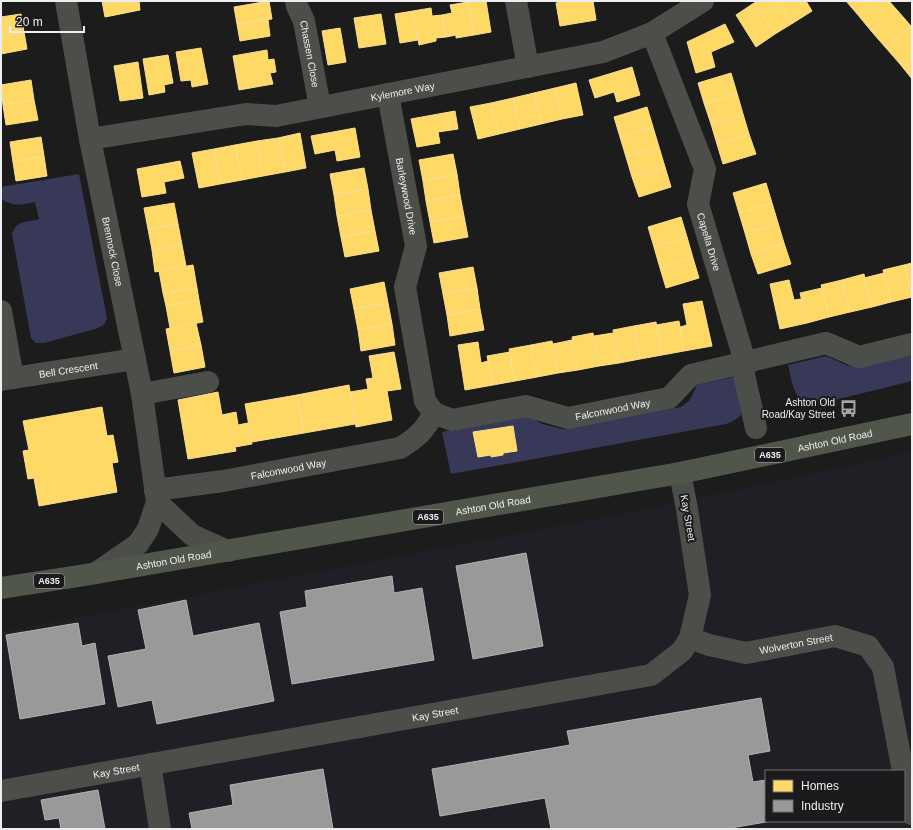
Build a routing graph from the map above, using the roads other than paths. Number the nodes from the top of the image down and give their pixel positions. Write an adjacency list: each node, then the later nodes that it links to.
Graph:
1 (66, 1): 9 (street, Brennock Close)
2 (296, 1): 8 (street, Chassen Close)
3 (516, 1): 6 (street)
4 (703, 1): 5 (street, Kylemore Way)
5 (652, 33): 6 (street, Kylemore Way); 13 (street, Capella Drive)
6 (528, 67): 7 (street, Kylemore Way)
7 (388, 94): 8 (street, Kylemore Way); 17 (street, Barleywood Drive)
8 (320, 107): 9 (street, Kylemore Way)
9 (90, 139): 12 (street, Brennock Close)
10 (1, 311): 14 (street)
11 (912, 344): 13 (street, Falconwood Way)
12 (135, 359): 14 (street, Bell Crescent); 16 (street, Brennock Close)
13 (745, 362): 17 (street, Falconwood Way); 19 (street, Capella Drive)
14 (7, 378)
15 (208, 382): 16 (street)
16 (142, 394): 21 (street, Brennock Close)
17 (434, 413): 21 (street, Falconwood Way)
18 (912, 424): 20 (highway, Ashton Old Road / A635)
19 (756, 428)
20 (680, 473): 22 (highway, Ashton Old Road / A635); 25 (street, Kay Street)
21 (156, 496): 22 (street); 23 (street, Brennock Close)
22 (228, 551): 23 (highway, Ashton Old Road / A635)
23 (96, 573): 24 (highway, Ashton Old Road / A635)
24 (1, 588)
25 (690, 638): 26 (street, Kay Street); 27 (street, Wolverton Street)
26 (150, 764): 29 (street, Kay Street); 31 (street)
27 (903, 770)
28 (905, 779): 30 (street)
29 (1, 791)
30 (912, 814)
31 (160, 829)

